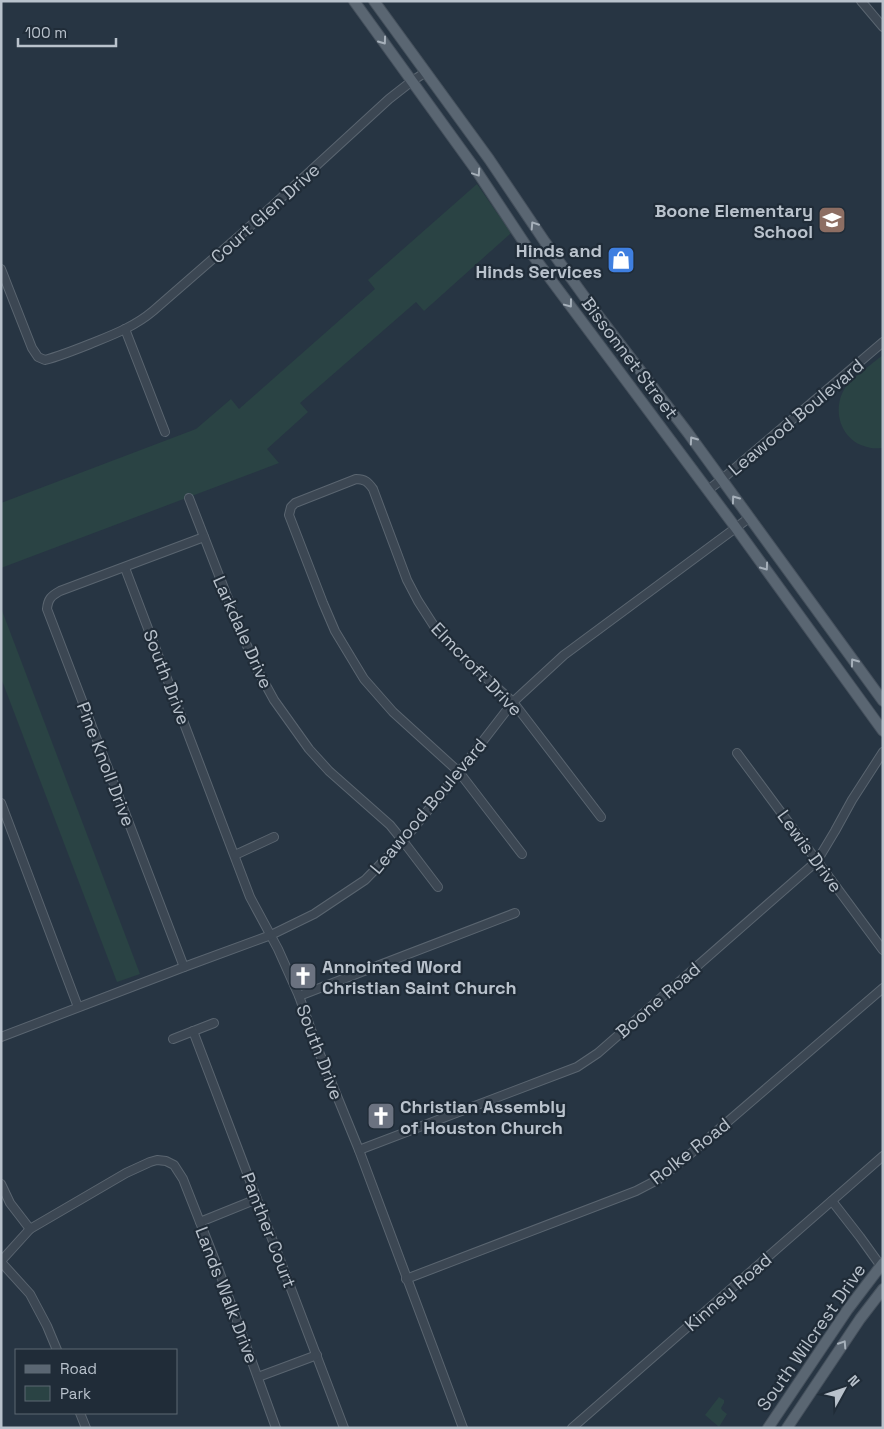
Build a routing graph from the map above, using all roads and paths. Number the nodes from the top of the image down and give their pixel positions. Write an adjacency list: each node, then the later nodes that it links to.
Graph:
1 (354, 1): 6 (main road, Bissonnet Street, one-way to 6)
2 (374, 1): 5 (main road, Bissonnet Street)
3 (861, 1): 4 (street)
4 (883, 27)
5 (426, 72): 6 (street, Court Glen Drive); 11 (main road, Bissonnet Street, one-way to 5)
6 (412, 81): 9 (street, Court Glen Drive); 12 (main road, Bissonnet Street, one-way to 12)
7 (1, 269): 8 (street)
8 (3, 280): 9 (street, Court Glen Drive)
9 (125, 329): 13 (street)
10 (883, 342): 14 (street, Leawood Boulevard)
11 (649, 381): 12 (main road); 14 (main road, Bissonnet Street, one-way to 11)
12 (636, 393): 15 (main road, Bissonnet Street)
13 (165, 432)
14 (721, 480): 15 (street, Leawood Boulevard); 17 (main road, Bissonnet Street, one-way to 14)
15 (708, 490): 18 (main road, Bissonnet Street)
16 (189, 498): 19 (street, Larkdale Drive)
17 (749, 518): 18 (street, Leawood Boulevard); 21 (main road, Bissonnet Street, one-way to 17)
18 (736, 528): 22 (street, Leawood Boulevard); 23 (main road, Bissonnet Street, one-way to 23)
19 (204, 537): 20 (street, Pine Knoll Drive); 30 (street, Larkdale Drive)
20 (125, 568): 32 (street, South Drive); 38 (street, Pine Knoll Drive)
21 (883, 701)
22 (513, 702): 26 (street, Leawood Boulevard); 26 (street, Elmcroft Drive); 28 (street, Elmcroft Drive)
23 (883, 731)
24 (883, 752): 33 (street, Boone Road)
25 (737, 753): 33 (street, Lewis Drive)
26 (459, 772): 30 (street, Leawood Boulevard); 31 (street)
27 (1, 804): 41 (street)
28 (602, 817)
29 (274, 837): 32 (street)
30 (403, 841): 34 (street, Larkdale Drive); 36 (street, Leawood Boulevard)
31 (522, 854)
32 (235, 855): 36 (street, South Drive)
33 (817, 861): 37 (street, Lewis Drive); 46 (street, Boone Road)
34 (438, 887)
35 (515, 913): 40 (street)
36 (271, 935): 38 (street, Leawood Boulevard); 40 (street, South Drive)
37 (883, 950)
38 (184, 967): 41 (street, Leawood Boulevard)
39 (883, 988): 55 (street, Rolke Road)
40 (299, 996): 46 (street, South Drive)
41 (78, 1007): 44 (street, Leawood Boulevard)
42 (214, 1023): 43 (street)
43 (193, 1031): 45 (street); 49 (street, Panther Court)
44 (1, 1037)
45 (173, 1039)
46 (358, 1150): 55 (street, South Drive)
47 (883, 1156): 50 (street, Kinney Road)
48 (1, 1184): 52 (street)
49 (257, 1199): 51 (street); 58 (street, Panther Court)
50 (832, 1201): 54 (street); 66 (street, Kinney Road)
51 (200, 1222): 52 (street, Lands Walk Drive); 59 (street, Lands Walk Drive)
52 (30, 1229): 53 (street)
53 (1, 1261): 57 (street)
54 (882, 1266): 61 (main road, South Wilcrest Drive)
55 (406, 1280): 65 (street, South Drive)
56 (883, 1289): 67 (main road, South Wilcrest Drive, one-way to 56)
57 (57, 1349)
58 (317, 1355): 59 (street); 64 (street, Panther Court)
59 (258, 1377): 63 (street, Lands Walk Drive)
60 (80, 1414): 62 (street)
61 (774, 1426)
62 (86, 1428)
63 (276, 1428)
64 (344, 1428)
65 (463, 1428)
66 (572, 1428)
67 (787, 1428)

